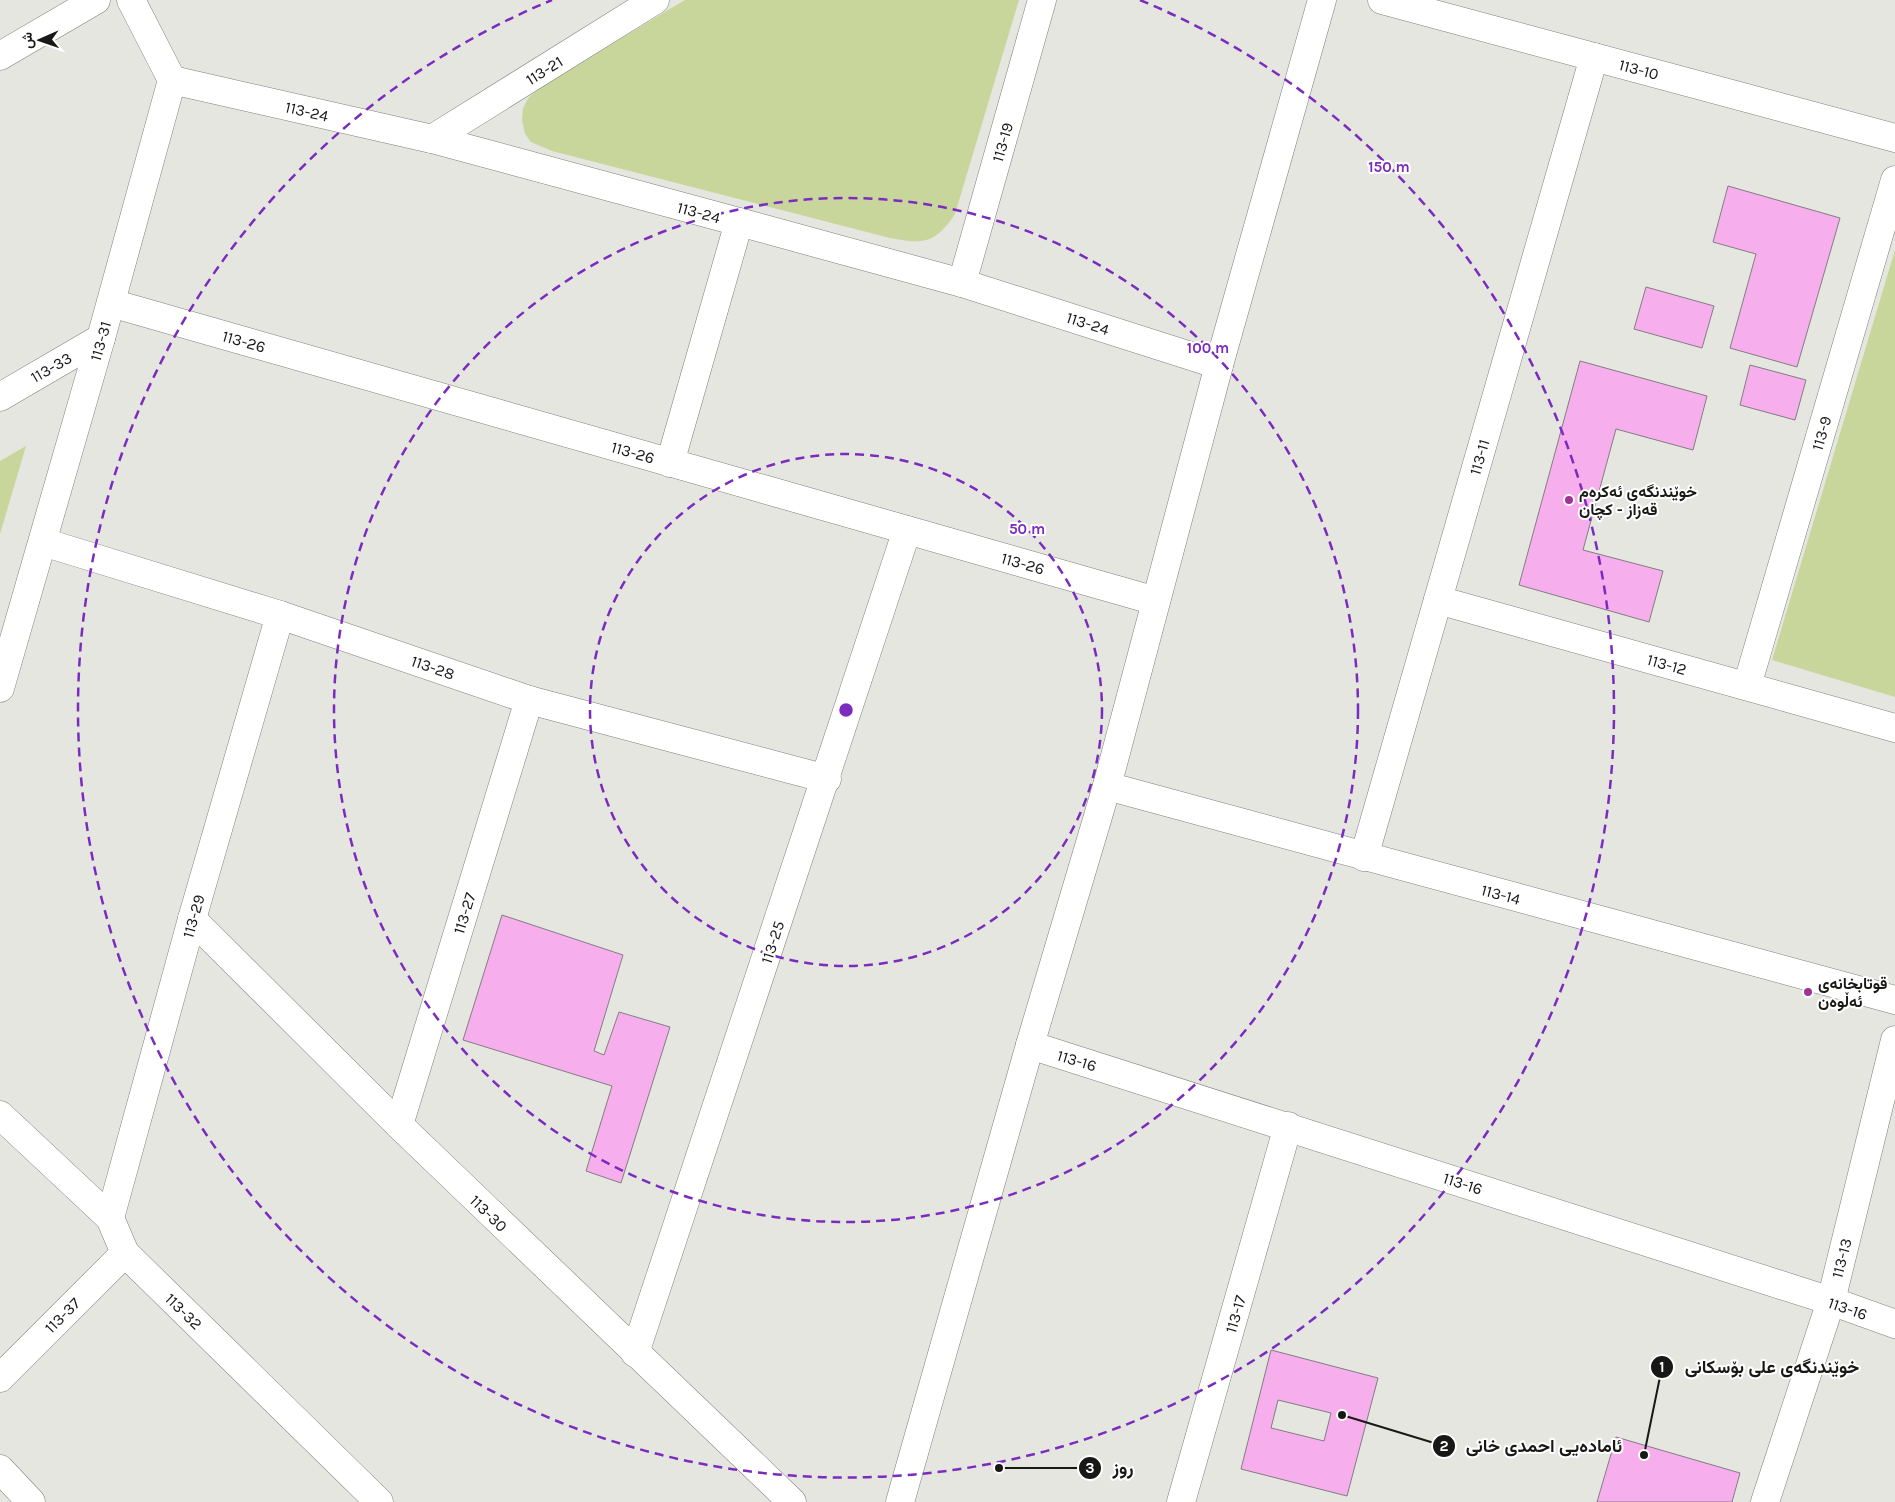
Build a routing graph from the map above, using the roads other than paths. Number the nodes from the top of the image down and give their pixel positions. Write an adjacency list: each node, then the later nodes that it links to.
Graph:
1 (131, 0): 9 (street)
2 (655, 0): 11 (street, 113-21)
3 (1042, 0): 14 (street, 113-19)
4 (1322, 0): 17 (street)
5 (1382, 0): 8 (street, 113-10)
6 (84, 3): 7 (street)
7 (0, 56)
8 (1594, 57): 10 (street, 113-10); 22 (street, 113-11)
9 (172, 80): 11 (street, 113-24); 15 (street, 113-31)
10 (1895, 138)
11 (432, 139): 13 (street, 113-24)
12 (1895, 180): 25 (street, 113-9)
13 (739, 222): 14 (street, 113-24); 19 (street)
14 (962, 283): 17 (street, 113-24)
15 (111, 303): 16 (street, 113-31); 19 (street, 113-26)
16 (101, 338): 18 (street, 113-33); 21 (street, 113-31)
17 (1219, 365): 23 (street)
18 (0, 397)
19 (670, 463): 20 (street, 113-26)
20 (907, 530): 23 (street, 113-26); 29 (street, 113-25)
21 (43, 542): 24 (street, 113-28); 26 (street, 113-31)
22 (1438, 600): 25 (street, 113-12); 31 (street, 113-11)
23 (1156, 601): 30 (street)
24 (280, 615): 27 (street, 113-28); 32 (street, 113-29)
25 (1747, 686): 28 (street, 113-12)
26 (0, 688)
27 (529, 700): 29 (street, 113-28); 37 (street, 113-27)
28 (1895, 728)
29 (827, 779): 43 (street, 113-25)
30 (1107, 786): 31 (street, 113-14); 35 (street)
31 (1364, 857): 33 (street, 113-14)
32 (192, 919): 37 (street, 113-30); 39 (street, 113-29)
33 (1895, 1000)
34 (1895, 1040): 41 (street, 113-13)
35 (1030, 1045): 38 (street, 113-16); 49 (street)
36 (0, 1115): 39 (street, 113-32)
37 (399, 1126): 43 (street, 113-30)
38 (1288, 1126): 41 (street, 113-16); 50 (street, 113-17)
39 (110, 1218): 40 (street, 113-32)
40 (125, 1253): 44 (street, 113-37); 47 (street, 113-32)
41 (1830, 1301): 42 (street, 113-16); 51 (street, 113-13)
42 (1895, 1324)
43 (635, 1353): 48 (street, 113-30)
44 (0, 1378)
45 (0, 1469): 46 (street)
46 (31, 1502)
47 (379, 1502)
48 (792, 1502)
49 (900, 1502)
50 (1181, 1502)
51 (1765, 1502)

